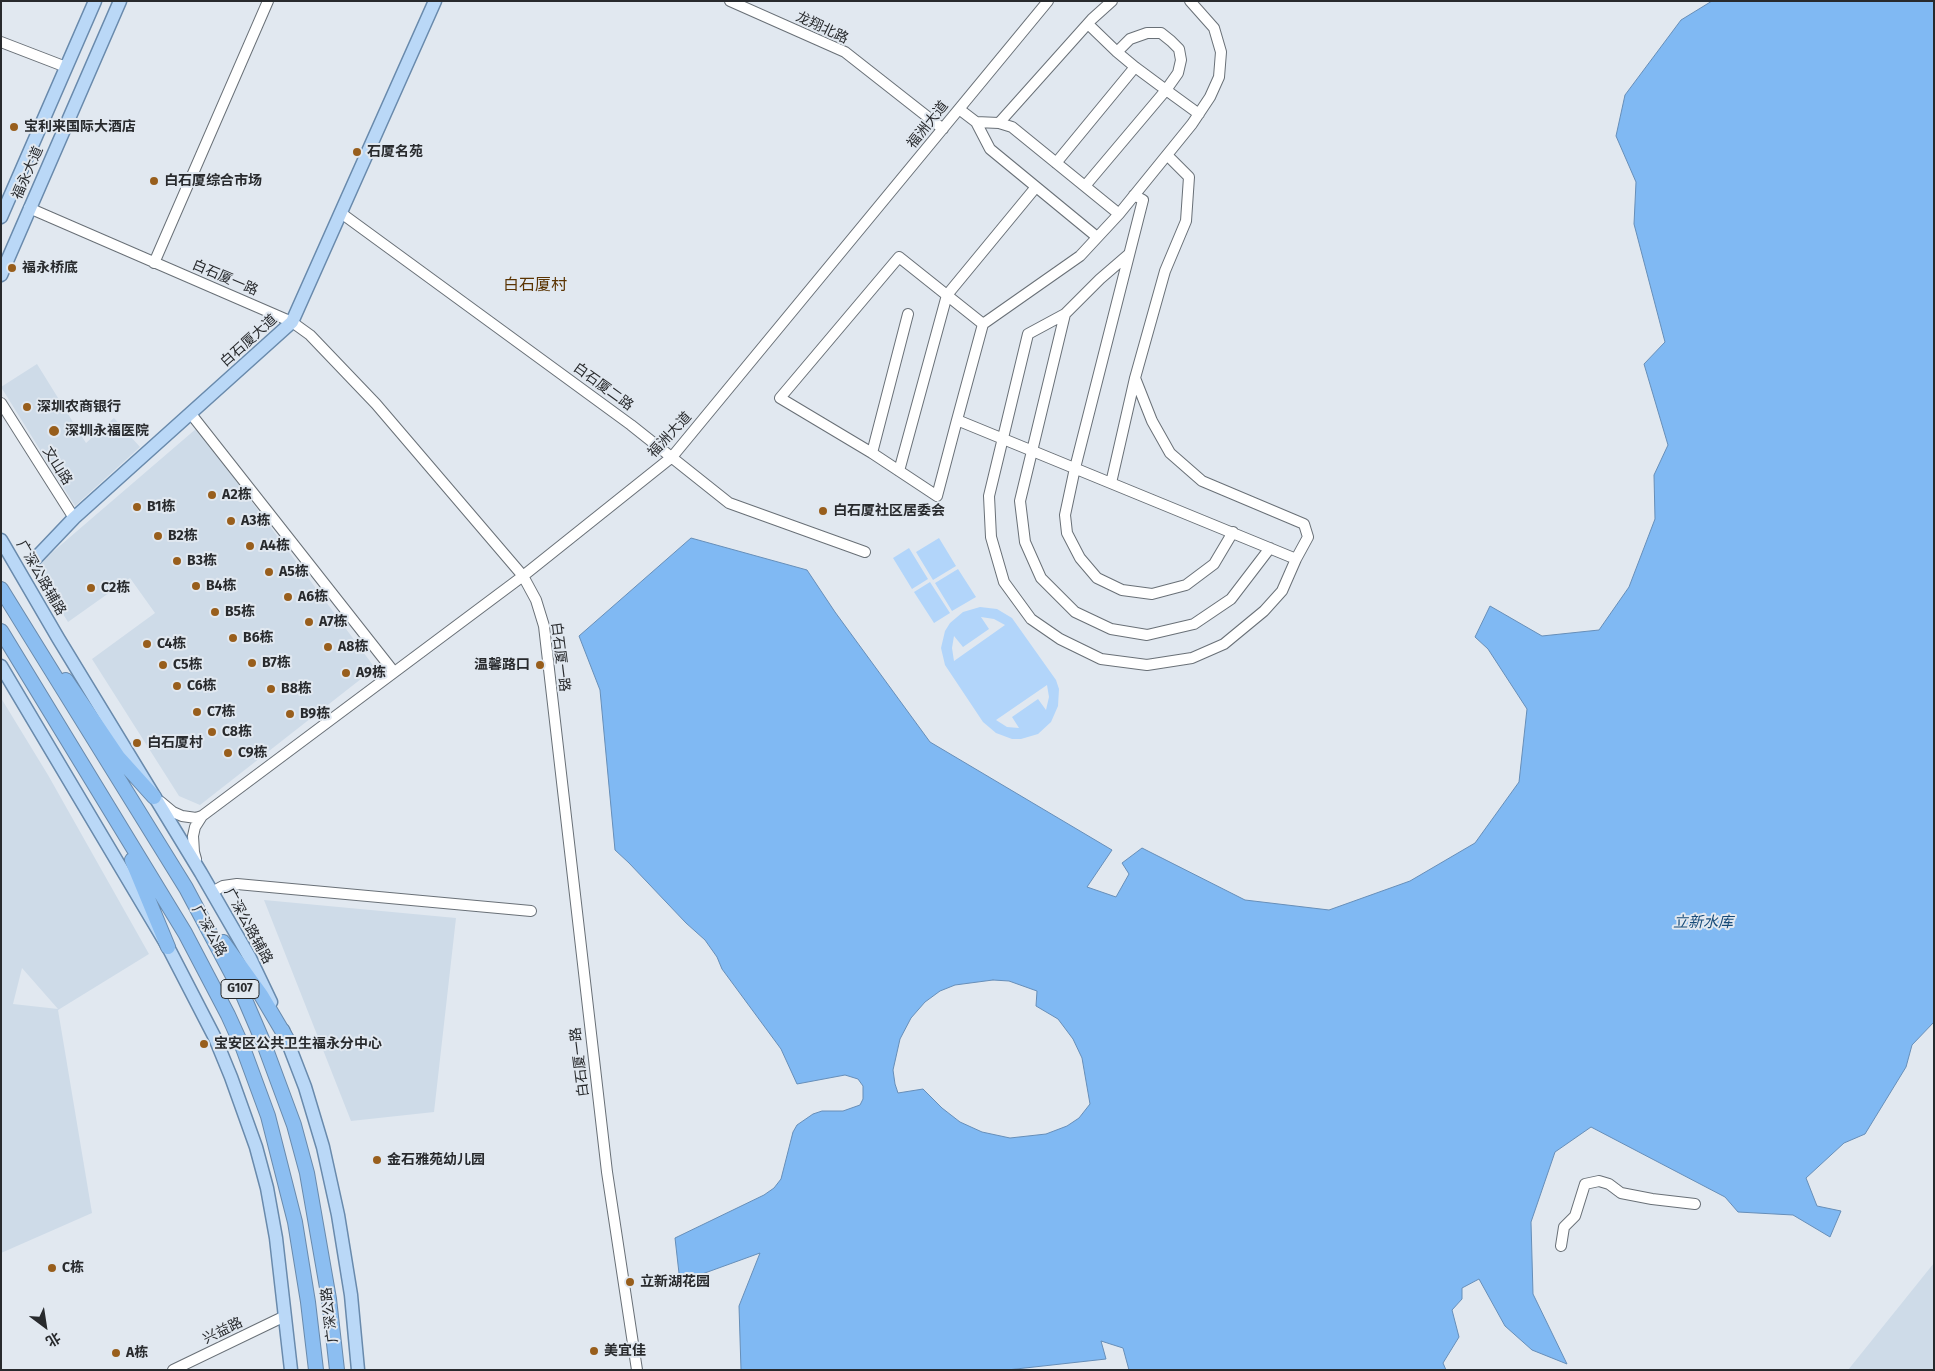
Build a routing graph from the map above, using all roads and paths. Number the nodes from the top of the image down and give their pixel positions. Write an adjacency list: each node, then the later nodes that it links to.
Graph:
1 (95, 1): 13 (main road, 福永大道)
2 (120, 1): 25 (main road, 福永大道)
3 (268, 1): 31 (street)
4 (435, 1): 26 (main road, 白石厦大道)
5 (730, 1): 19 (street, 龙翔北路)
6 (1048, 1): 15 (street, 福洲大道)
7 (1112, 1): 9 (street)
8 (1190, 1): 16 (street)
9 (1088, 24): 11 (street); 18 (street)
10 (1, 42): 13 (street)
11 (1117, 52): 12 (street); 14 (street)
12 (1135, 67): 14 (street); 21 (street)
13 (66, 68): 28 (main road, 福永大道)
14 (1166, 90): 16 (street); 22 (street)
15 (959, 109): 17 (street); 19 (street, 福洲大道)
16 (1199, 114): 20 (street)
17 (976, 122): 18 (street); 23 (street)
18 (999, 123): 21 (street)
19 (943, 129): 45 (street, 福洲大道)
20 (1167, 155): 24 (street); 38 (street)
21 (1056, 163): 22 (street)
22 (1085, 186): 27 (street)
23 (1036, 187): 29 (street); 33 (street)
24 (1134, 195): 27 (street); 30 (street)
25 (29, 208): 31 (street, 白石厦一路); 32 (main road, 福永大道)
26 (341, 212): 36 (main road, 白石厦大道); 45 (street, 白石厦二路)
27 (1119, 214): 29 (street)
28 (1, 217)
29 (1097, 237): 37 (street)
30 (1129, 254): 35 (street); 46 (street)
31 (154, 263): 36 (street, 白石厦一路)
32 (1, 275)
33 (947, 295): 37 (street); 44 (street); 47 (street)
34 (908, 314): 44 (street)
35 (1065, 314): 42 (street); 43 (street)
36 (292, 322): 40 (main road, 白石厦大道); 56 (street, 白石厦一路)
37 (983, 324): 41 (street)
38 (1134, 378): 48 (street); 54 (street)
39 (1, 403): 49 (street, 文山路)
40 (191, 414): 49 (main road, 白石厦大道); 61 (street)
41 (957, 420): 42 (street); 47 (street)
42 (1002, 438): 43 (street); 54 (street)
43 (1031, 450): 46 (street); 52 (street)
44 (872, 454): 47 (street)
45 (672, 457): 53 (street, 白石厦二路); 56 (street, 福洲大道)
46 (1075, 468): 48 (street); 50 (street)
47 (899, 471)
48 (1111, 483): 50 (street)
49 (74, 518): 55 (main road, 白石厦大道)
50 (1233, 532): 52 (street)
51 (1, 540): 62 (main road, 广深公路辅路)
52 (1270, 548): 54 (street)
53 (865, 552)
54 (1296, 559)
55 (34, 560)
56 (523, 576): 61 (street, 福洲大道); 79 (street, 白石厦一路)
57 (1, 589): 59 (highway, 广深公路 / G107)
58 (1, 631): 64 (highway, 广深公路 / G107)
59 (38, 650): 62 (highway); 66 (highway, 广深公路 / G107)
60 (1, 666): 69 (main road)
61 (394, 672): 63 (street, 福洲大道)
62 (154, 797): 63 (street); 65 (main road, 广深公路辅路)
63 (202, 816): 65 (street)
64 (116, 822): 69 (highway); 76 (highway, 广深公路 / G107)
65 (201, 873): 67 (main road, 广深公路辅路)
66 (186, 888): 70 (highway); 77 (highway, 广深公路 / G107)
67 (212, 892): 68 (street); 70 (main road, 广深公路辅路)
68 (531, 910)
69 (168, 948): 73 (main road)
70 (287, 1039): 78 (main road, 广深公路辅路)
71 (1695, 1204): 72 (street)
72 (1562, 1246)
73 (285, 1316): 74 (street, 兴益路); 75 (main road)
74 (174, 1370)
75 (291, 1370)
76 (316, 1370)
77 (337, 1370)
78 (358, 1370)
79 (637, 1370)

